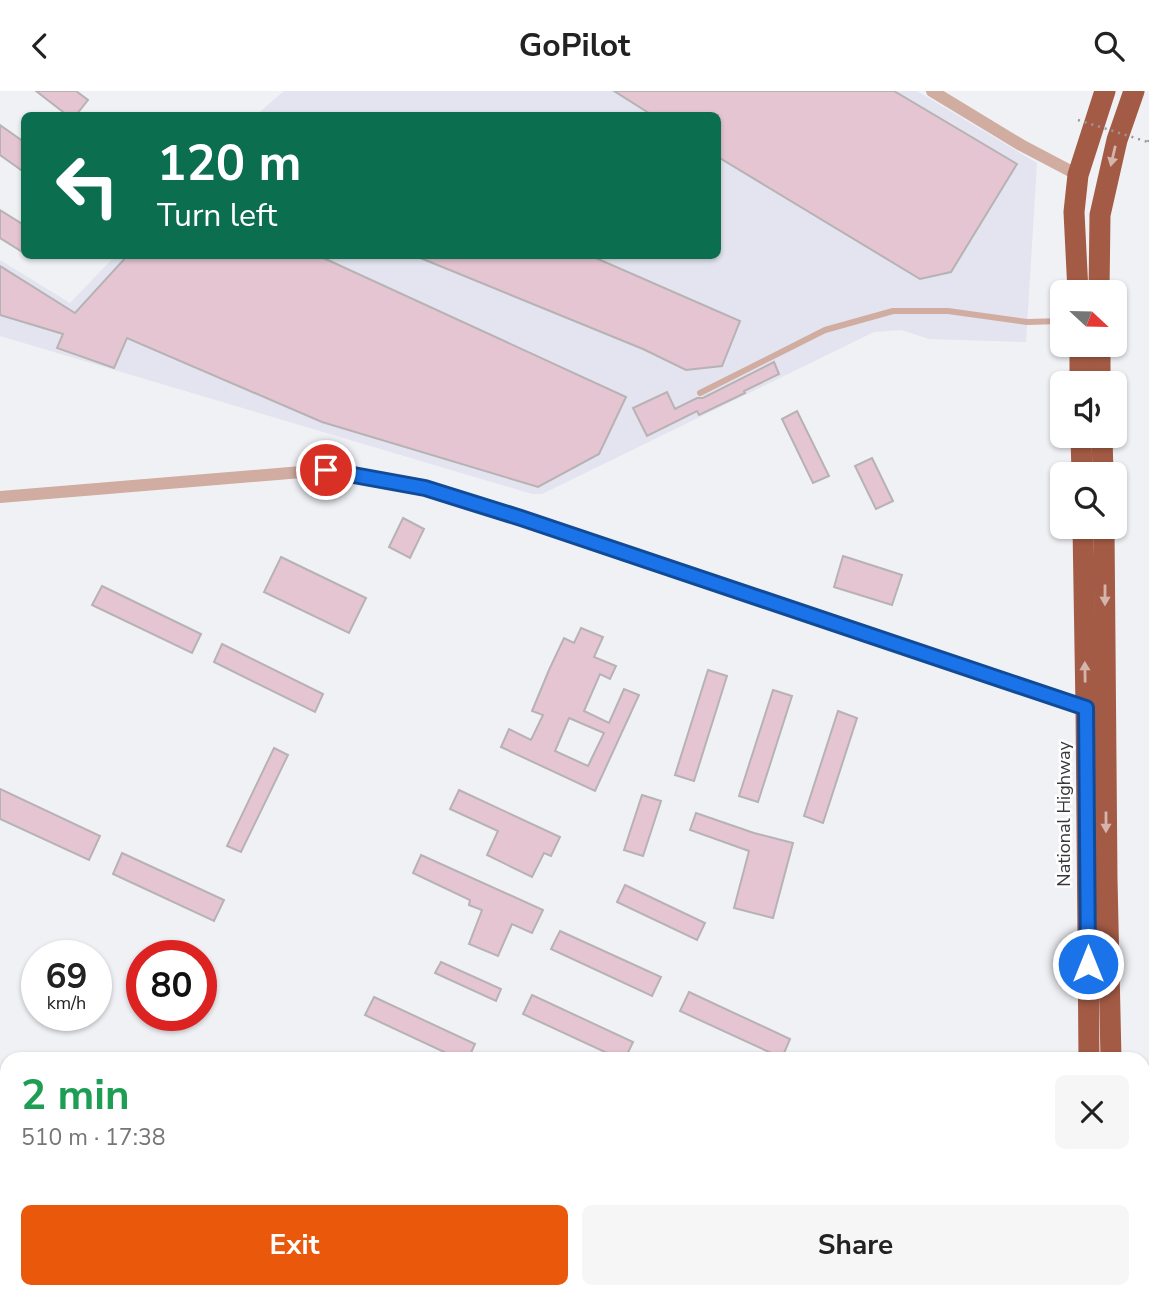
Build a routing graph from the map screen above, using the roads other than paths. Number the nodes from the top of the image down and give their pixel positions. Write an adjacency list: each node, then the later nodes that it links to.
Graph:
1 (932, 91): 4 (street)
2 (1105, 91): 4 (highway)
3 (1134, 91): 6 (highway, one-way to 6)
4 (1078, 175): 5 (highway)
5 (1077, 280)
6 (1099, 280)
7 (1050, 321): 8 (lane)
8 (700, 393)
9 (0, 497): 12 (street)
10 (1083, 539): 12 (highway, National Highway, one-way to 10)
11 (1104, 539): 14 (highway, one-way to 14)
12 (1086, 708): 13 (highway, National Highway)
13 (1088, 1052)
14 (1111, 1052)

